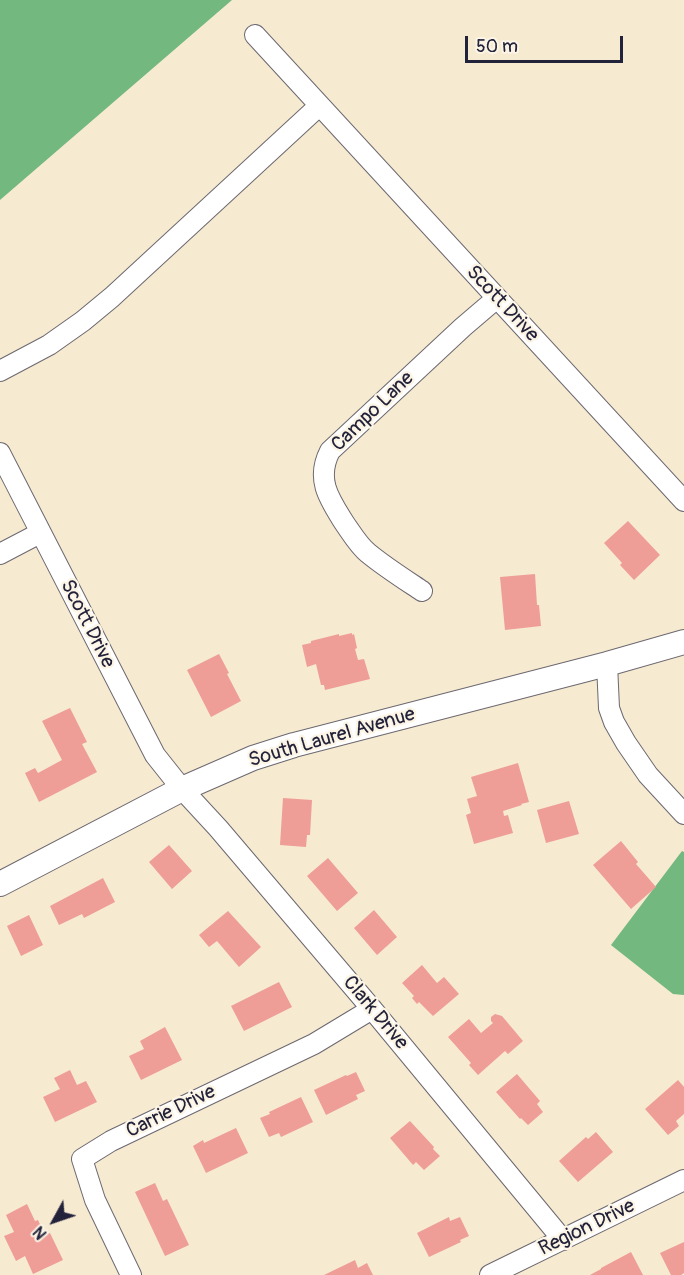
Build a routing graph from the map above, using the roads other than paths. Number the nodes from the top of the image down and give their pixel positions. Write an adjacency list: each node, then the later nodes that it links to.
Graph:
1 (255, 35): 2 (street, Scott Drive)
2 (320, 106): 3 (street, Scott Drive); 4 (street)
3 (497, 298): 6 (street, Scott Drive); 9 (street, Campo Lane)
4 (0, 371)
5 (0, 453): 7 (street, Scott Drive)
6 (684, 501)
7 (40, 533): 8 (street); 12 (street, Scott Drive)
8 (0, 554)
9 (422, 591)
10 (684, 642): 11 (street, South Laurel Avenue)
11 (607, 664): 12 (street, South Laurel Avenue); 13 (street)
12 (182, 789): 14 (street, South Laurel Avenue); 15 (street, Clark Drive)
13 (684, 814)
14 (0, 884)
15 (372, 1009): 17 (street, Clark Drive); 18 (street, Carrie Drive)
16 (684, 1180): 17 (street, Region Drive)
17 (563, 1240): 19 (street, Region Drive)
18 (131, 1275)
19 (490, 1275)

